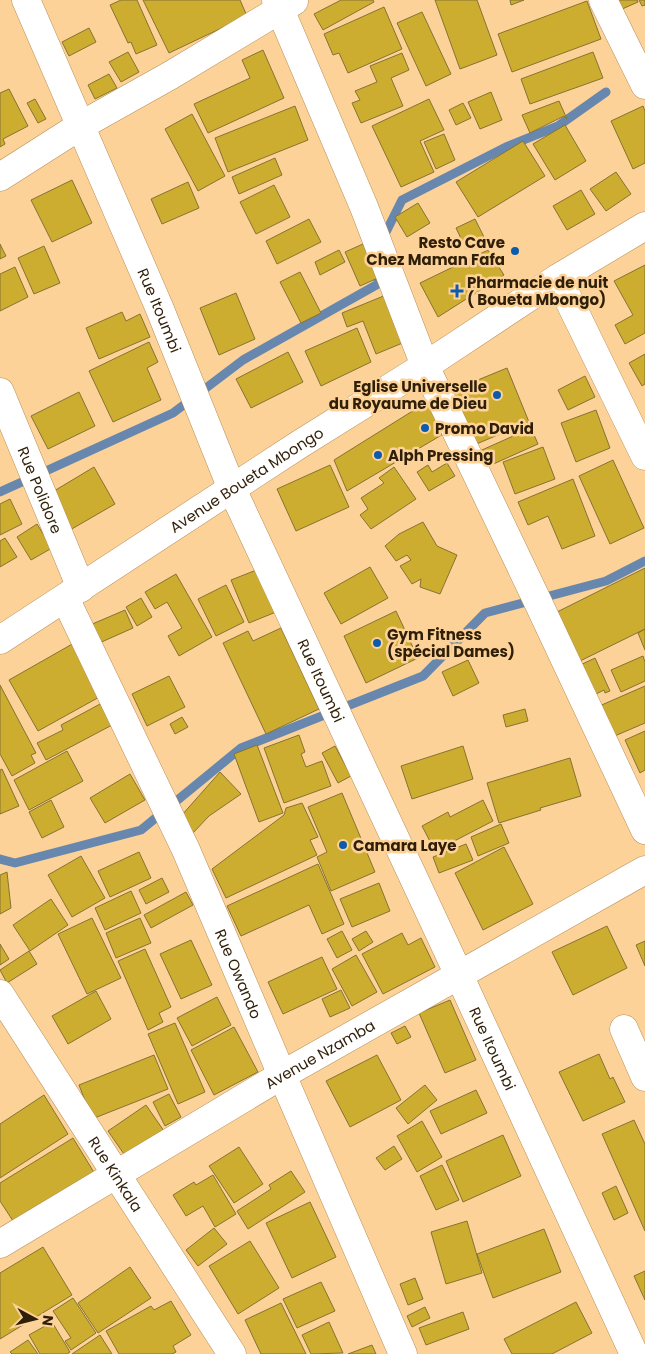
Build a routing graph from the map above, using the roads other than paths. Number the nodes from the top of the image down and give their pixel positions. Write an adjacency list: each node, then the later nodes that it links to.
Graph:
1 (26, 0): 5 (street, Rue Itoumbi)
2 (603, 0): 4 (street)
3 (284, 3): 5 (street); 9 (street)
4 (645, 84)
5 (80, 126): 6 (street); 12 (street, Rue Itoumbi)
6 (0, 177)
7 (645, 226): 8 (street, Avenue Boueta Mbongo)
8 (558, 278): 9 (street, Avenue Boueta Mbongo); 11 (street)
9 (425, 366): 12 (street, Avenue Boueta Mbongo); 15 (street)
10 (0, 392): 13 (street, Rue Polidore)
11 (645, 456)
12 (232, 489): 13 (street, Avenue Boueta Mbongo); 17 (street, Rue Itoumbi)
13 (73, 593): 14 (street, Avenue Boueta Mbongo); 20 (street, Rue Owando)
14 (0, 640)
15 (645, 830)
16 (645, 870): 17 (street, Avenue Nzamba)
17 (459, 975): 20 (street, Avenue Nzamba); 26 (street, Rue Itoumbi)
18 (0, 994): 22 (street, Rue Kinkala)
19 (624, 1029): 21 (street)
20 (282, 1075): 22 (street, Avenue Nzamba); 25 (street, Rue Owando)
21 (645, 1078)
22 (116, 1174): 23 (street, Avenue Nzamba); 24 (street, Rue Kinkala)
23 (0, 1244)
24 (232, 1354)
25 (404, 1354)
26 (634, 1354)

